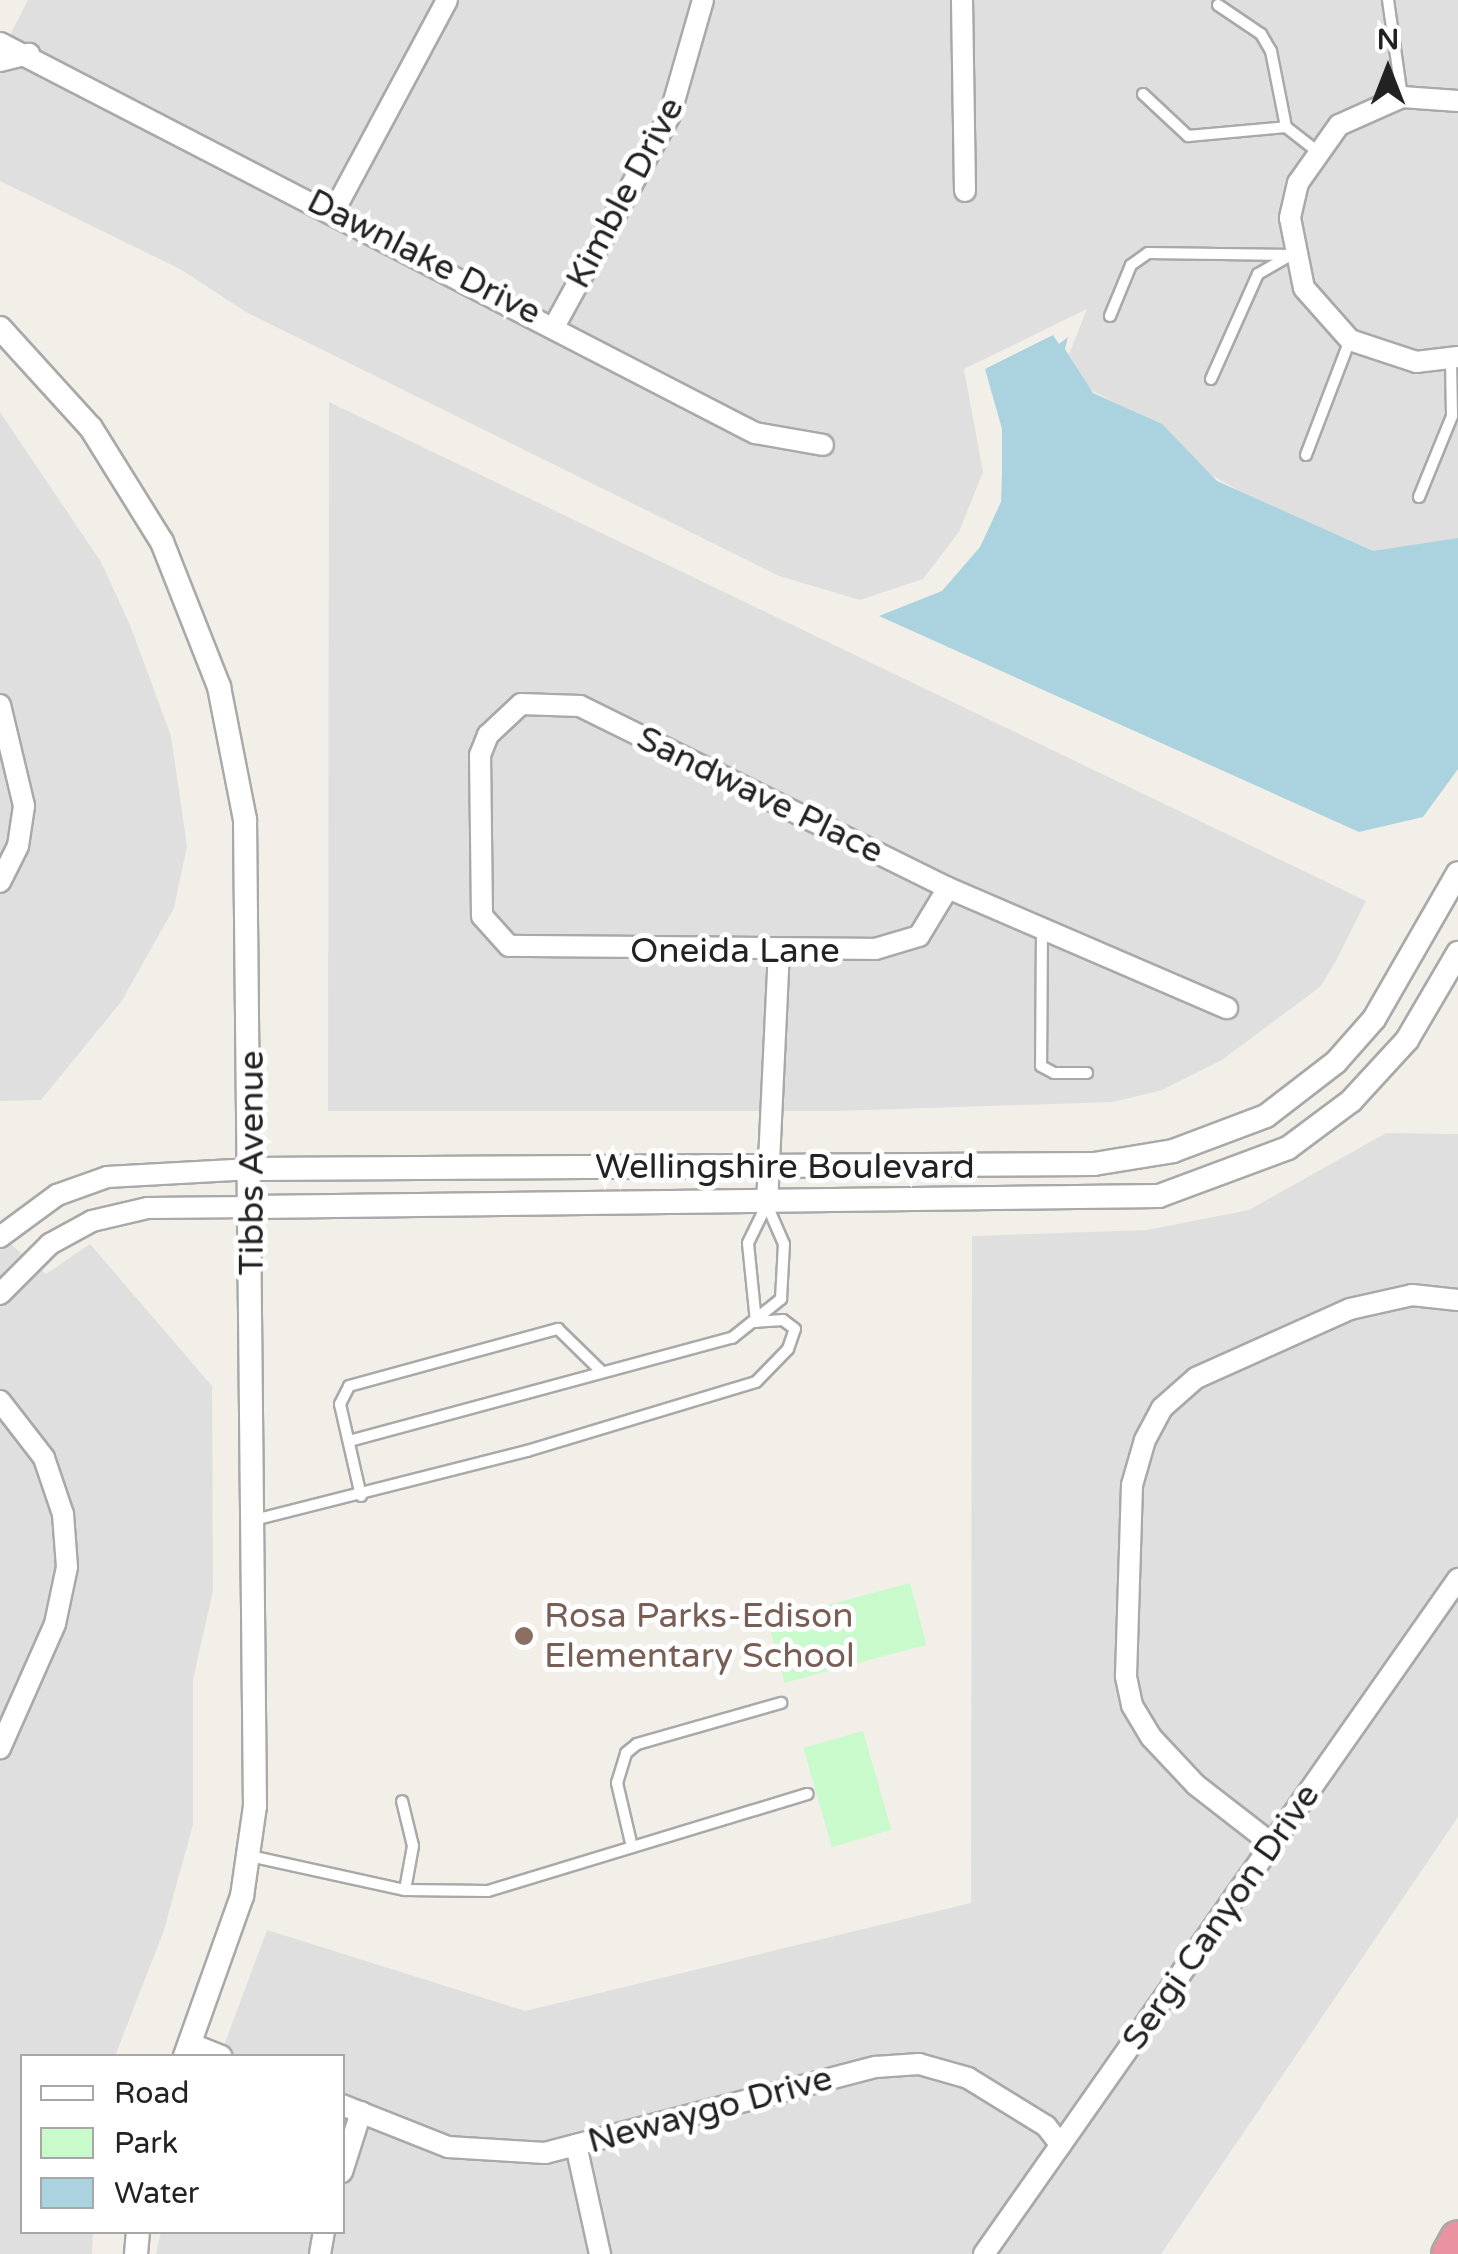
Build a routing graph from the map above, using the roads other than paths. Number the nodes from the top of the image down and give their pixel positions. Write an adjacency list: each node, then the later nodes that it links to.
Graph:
1 (447, 0): 15 (street)
2 (704, 0): 18 (street, Kimble Drive)
3 (962, 0): 14 (street)
4 (1388, 0): 10 (lane)
5 (1218, 6): 12 (lane)
6 (0, 42): 7 (street, Dawnlake Drive)
7 (29, 54): 8 (street); 15 (street, Dawnlake Drive)
8 (0, 61)
9 (1142, 94): 12 (lane)
10 (1402, 97): 11 (street); 13 (street)
11 (1458, 100)
12 (1286, 127): 13 (lane)
13 (1315, 150): 16 (street)
14 (965, 191)
15 (334, 211): 18 (street, Dawnlake Drive)
16 (1292, 255): 17 (lane); 20 (street); 22 (lane)
17 (1110, 316)
18 (555, 325): 23 (street, Dawnlake Drive)
19 (0, 328): 37 (street, Tibbs Avenue)
20 (1350, 340): 21 (street); 24 (lane)
21 (1455, 358): 25 (lane)
22 (1211, 379)
23 (822, 445)
24 (1306, 455)
25 (1418, 496)
26 (0, 704): 28 (street)
27 (1458, 873): 36 (street, Wellingshire Boulevard)
28 (0, 882)
29 (948, 888): 30 (street, Sandwave Place); 31 (street, Sandwave Place); 32 (street, Oneida Lane)
30 (1042, 929): 34 (street, Sandwave Place); 35 (lane)
31 (496, 938): 32 (street, Oneida Lane)
32 (780, 952): 36 (street)
33 (1458, 953): 38 (street, Wellingshire Boulevard)
34 (1227, 1008)
35 (1087, 1073)
36 (770, 1168): 37 (street, Wellingshire Boulevard); 38 (street)
37 (252, 1169): 39 (street, Tibbs Avenue); 40 (street, Wellingshire Boulevard)
38 (767, 1204): 39 (street, Wellingshire Boulevard); 43 (lane); 43 (lane)
39 (252, 1207): 41 (street, Wellingshire Boulevard); 48 (street, Tibbs Avenue)
40 (0, 1237)
41 (0, 1294)
42 (1458, 1300): 54 (street)
43 (756, 1322): 44 (lane); 47 (lane)
44 (602, 1372): 46 (lane); 46 (lane)
45 (0, 1401): 51 (street)
46 (349, 1441): 47 (lane)
47 (362, 1496): 48 (lane)
48 (254, 1520): 56 (street, Tibbs Avenue)
49 (1458, 1579): 54 (street, Sergi Canyon Drive)
50 (781, 1703): 55 (lane)
51 (0, 1748)
52 (808, 1794): 55 (lane)
53 (402, 1801): 57 (lane)
54 (1272, 1844): 61 (street, Sergi Canyon Drive)
55 (632, 1847): 57 (lane)
56 (250, 1856): 57 (lane); 58 (street, Tibbs Avenue)
57 (404, 1890)
58 (187, 2050)
59 (352, 2108): 60 (street, Newaygo Drive); 62 (street)
60 (576, 2145): 61 (street, Newaygo Drive); 64 (street)
61 (1061, 2145): 65 (street, Sergi Canyon Drive)
62 (345, 2153)
63 (1458, 2238): 66 (highway)
64 (600, 2254)
65 (984, 2254)
66 (1449, 2254)

